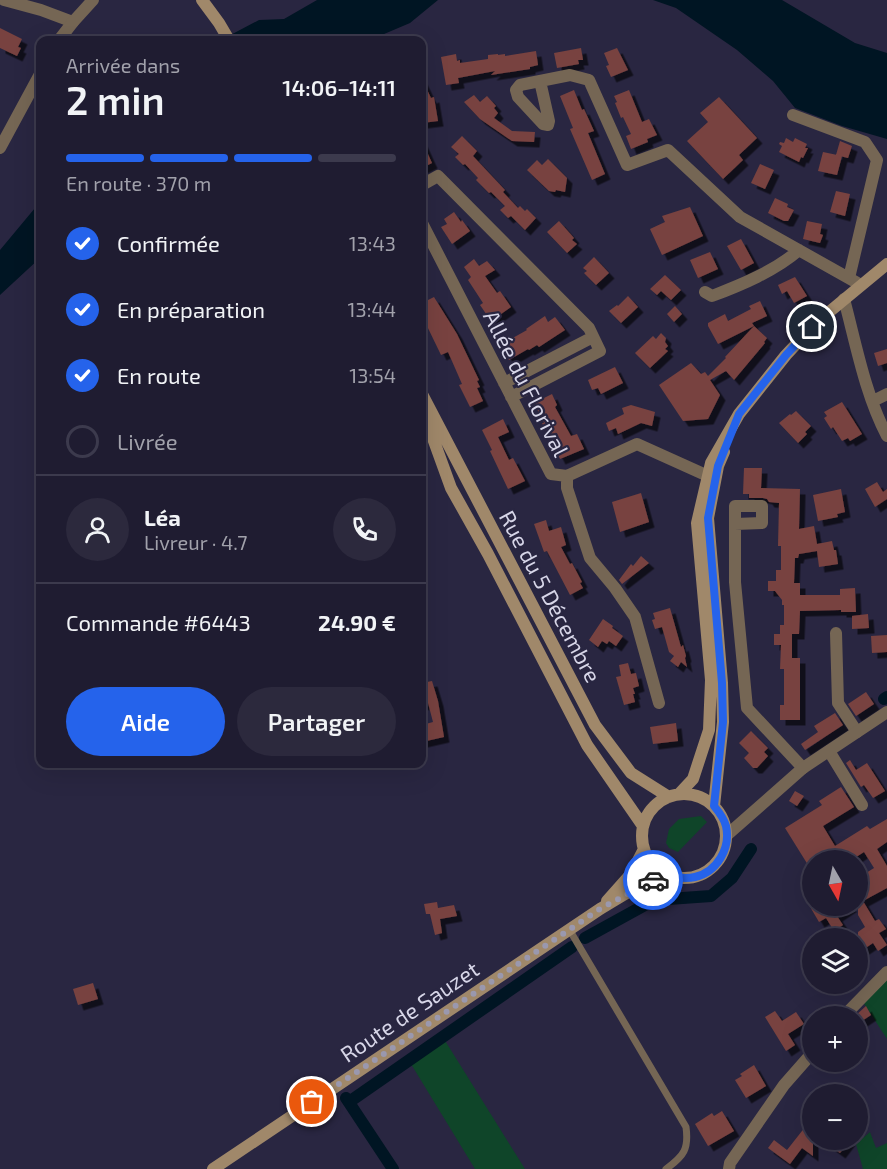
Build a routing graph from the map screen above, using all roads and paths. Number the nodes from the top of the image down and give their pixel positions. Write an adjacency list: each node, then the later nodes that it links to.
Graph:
1 (4, 0): 5 (street)
2 (93, 0): 5 (street)
3 (202, 0): 6 (main road)
4 (214, 0): 6 (main road)
5 (73, 22): 7 (street)
6 (219, 23): 8 (main road)
7 (62, 36)
8 (227, 36)
9 (36, 81): 12 (street)
10 (540, 81): 15 (street)
11 (793, 115): 17 (street)
12 (0, 148)
13 (426, 183): 21 (street)
14 (426, 232): 22 (street, Allée du Florival)
15 (799, 250): 17 (street); 19 (street)
16 (887, 264): 18 (main road)
17 (849, 278): 18 (street)
18 (861, 285): 20 (main road)
19 (705, 292)
20 (844, 299): 25 (street); 27 (main road)
21 (593, 337): 22 (street); 24 (street)
22 (504, 383): 24 (street, Allée du Florival)
23 (887, 394): 25 (street)
24 (511, 397): 30 (street, Allée du Florival)
25 (873, 401): 29 (street)
26 (426, 402): 39 (main road, Rue du 5 Décembre)
27 (739, 414): 31 (main road); 41 (main road)
28 (426, 419): 42 (main road, Rue du 5 Décembre)
29 (887, 436)
30 (567, 476): 31 (street, Allée du Florival); 34 (street)
31 (708, 476): 39 (main road)
32 (735, 524): 38 (street)
33 (836, 633): 36 (street)
34 (659, 703)
35 (887, 712): 36 (street)
36 (856, 732): 37 (street)
37 (829, 751): 38 (street); 40 (street)
38 (803, 768): 43 (street)
39 (674, 795): 41 (main road); 42 (main road)
40 (862, 805)
41 (714, 806): 43 (main road)
42 (643, 826): 44 (main road)
43 (727, 835): 45 (main road)
44 (644, 849): 45 (main road); 46 (main road, Route de Sauzet)
45 (668, 875): 46 (main road, Route de Sauzet)
46 (600, 909): 47 (main road, Route de Sauzet)
47 (569, 929): 51 (main road, Route de Sauzet); 52 (lane)
48 (887, 972): 49 (street)
49 (854, 1006)
50 (802, 1065): 53 (street)
51 (213, 1169)
52 (666, 1169)
53 (729, 1169)

